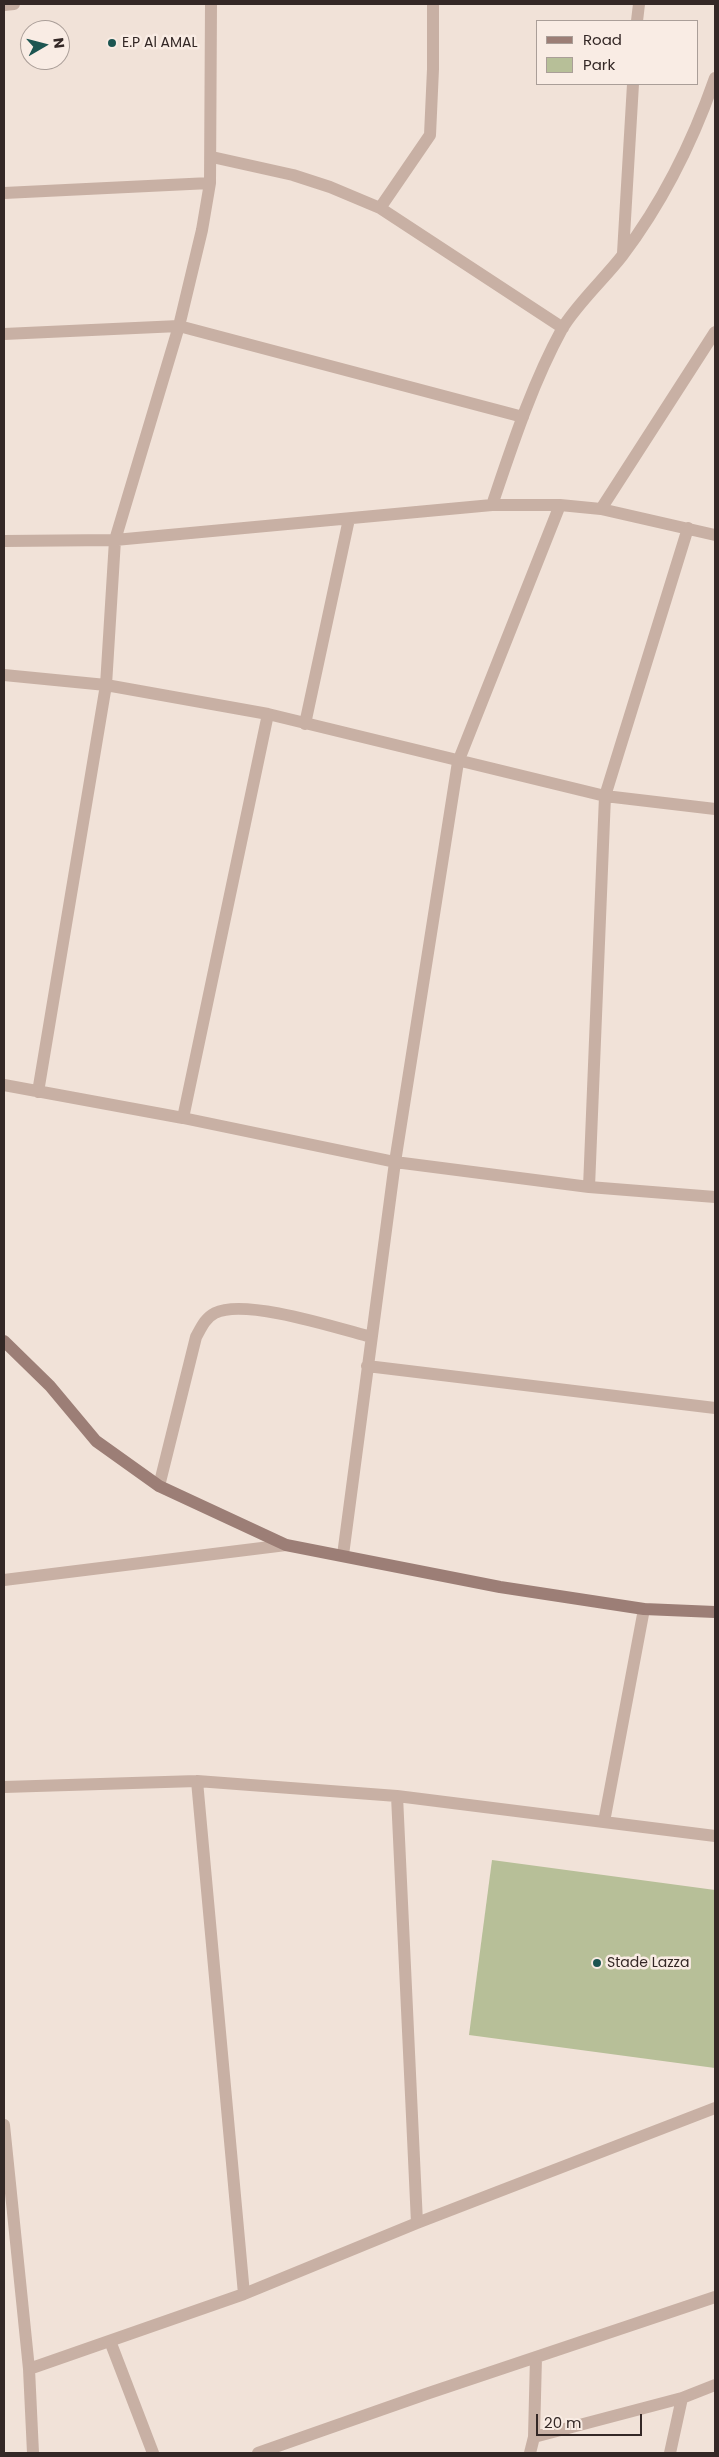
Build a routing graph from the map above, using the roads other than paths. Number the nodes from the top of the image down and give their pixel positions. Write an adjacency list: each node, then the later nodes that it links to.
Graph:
1 (14, 4): 5 (street)
2 (211, 4): 9 (street)
3 (433, 4): 12 (street)
4 (639, 4): 6 (street)
5 (4, 5)
6 (637, 20)
7 (715, 78): 13 (street)
8 (633, 85): 13 (street)
9 (212, 157): 10 (street); 12 (street)
10 (210, 183): 11 (street); 14 (street)
11 (4, 193)
12 (380, 208): 15 (street)
13 (623, 254): 15 (street)
14 (179, 326): 17 (street); 18 (street); 25 (street)
15 (563, 328): 18 (street)
16 (715, 332): 21 (street)
17 (4, 334)
18 (523, 417): 19 (street)
19 (492, 505): 20 (street); 22 (street)
20 (560, 505): 21 (street); 31 (street)
21 (601, 509): 23 (street)
22 (349, 519): 25 (street); 30 (street)
23 (688, 528): 24 (street); 32 (street)
24 (715, 535)
25 (115, 540): 26 (street); 28 (street)
26 (4, 541)
27 (4, 676): 28 (street)
28 (106, 685): 29 (street); 35 (street)
29 (268, 714): 30 (street); 36 (street)
30 (305, 724): 31 (street)
31 (458, 762): 32 (street); 37 (street)
32 (605, 796): 33 (street); 38 (street)
33 (715, 809)
34 (4, 1085): 35 (street)
35 (38, 1092): 36 (street)
36 (183, 1118): 37 (street)
37 (395, 1162): 38 (street); 40 (street)
38 (589, 1187): 39 (street)
39 (715, 1197)
40 (371, 1337): 42 (street); 44 (street)
41 (4, 1341): 44 (main road)
42 (367, 1366): 43 (street); 46 (street)
43 (715, 1408)
44 (159, 1486): 45 (main road)
45 (286, 1544): 46 (main road); 47 (street)
46 (343, 1555): 48 (main road)
47 (4, 1580)
48 (644, 1609): 49 (main road); 53 (street)
49 (715, 1612)
50 (197, 1781): 51 (street); 52 (street); 58 (street)
51 (4, 1787)
52 (397, 1796): 53 (street); 57 (street)
53 (604, 1822): 54 (street)
54 (715, 1836)
55 (715, 2108): 57 (street)
56 (4, 2125): 62 (street)
57 (417, 2223): 58 (street)
58 (244, 2294): 60 (street)
59 (715, 2297): 61 (street)
60 (110, 2341): 62 (street); 67 (street)
61 (536, 2357): 65 (street); 68 (street)
62 (29, 2369): 66 (street)
63 (715, 2385): 64 (street)
64 (682, 2398): 65 (street); 70 (street)
65 (534, 2437): 69 (street)
66 (34, 2453)
67 (153, 2453)
68 (258, 2453)
69 (530, 2453)
70 (670, 2453)

